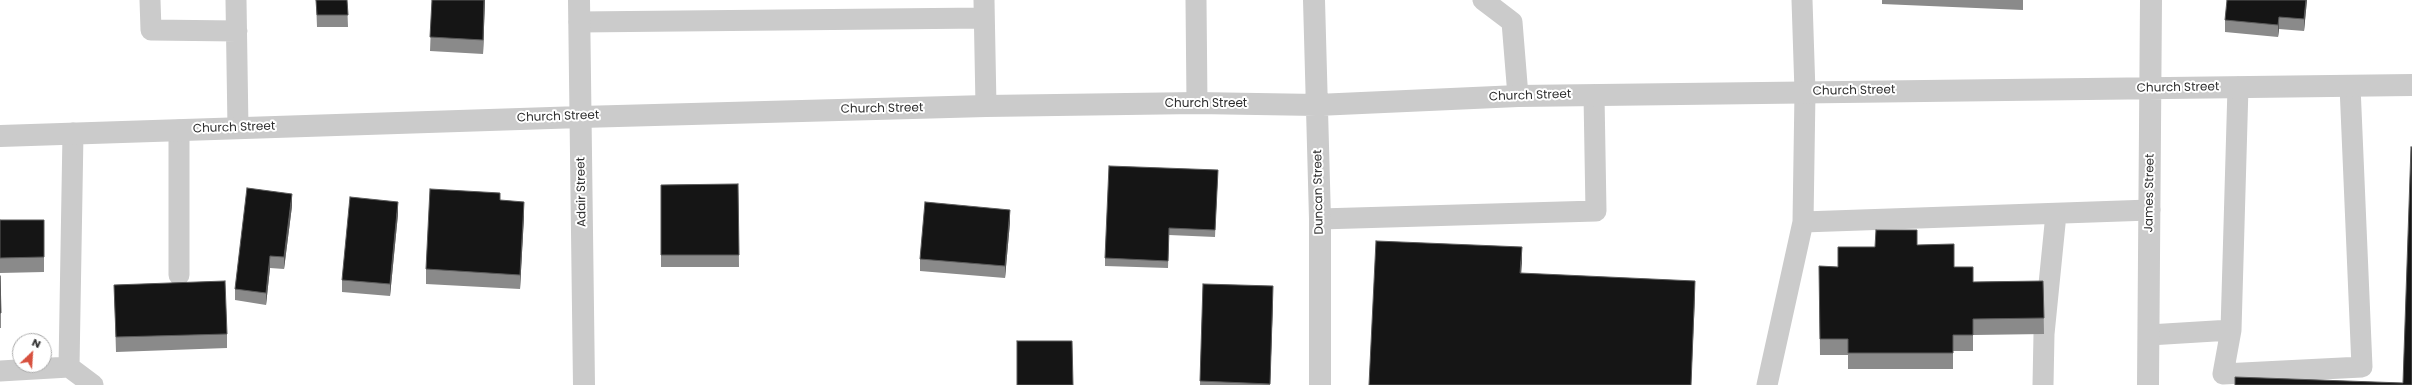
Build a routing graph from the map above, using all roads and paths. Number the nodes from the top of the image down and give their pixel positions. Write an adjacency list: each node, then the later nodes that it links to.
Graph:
1 (150, 0): 11 (lane)
2 (236, 0): 11 (lane)
3 (579, 0): 10 (street, Adair Street)
4 (1196, 0): 19 (lane)
5 (1314, 0): 20 (street, Duncan Street)
6 (1483, 0): 18 (lane)
7 (1802, 0): 16 (lane)
8 (2151, 0): 15 (street, James Street)
9 (984, 9): 10 (lane); 21 (lane)
10 (579, 22): 22 (street, Adair Street)
11 (237, 31): 23 (lane)
12 (2412, 85): 13 (street, Church Street)
13 (2350, 86): 14 (street, Church Street); 36 (lane)
14 (2238, 87): 15 (street, Church Street); 32 (lane)
15 (2152, 88): 16 (street, Church Street); 27 (street, James Street)
16 (1805, 92): 17 (street, Church Street); 30 (lane)
17 (1594, 94): 18 (street, Church Street); 29 (lane)
18 (1518, 96): 20 (street, Church Street)
19 (1197, 103): 20 (street, Church Street); 21 (street, Church Street)
20 (1317, 105): 29 (street, Duncan Street)
21 (986, 106): 22 (street, Church Street)
22 (581, 117): 23 (street, Church Street); 38 (street, Adair Street)
23 (238, 128): 24 (street, Church Street)
24 (179, 130): 25 (street, Church Street); 31 (lane)
25 (73, 133): 26 (street, Church Street); 34 (lane)
26 (0, 136)
27 (2150, 210): 28 (lane); 33 (street, James Street)
28 (2056, 214): 30 (lane); 41 (lane)
29 (1320, 219): 39 (street, Duncan Street)
30 (1802, 222): 40 (lane)
31 (179, 275)
32 (2231, 330): 33 (lane); 36 (lane)
33 (2148, 335): 42 (street, James Street)
34 (69, 367): 35 (lane); 37 (lane)
35 (0, 371)
36 (2223, 380)
37 (93, 385)
38 (584, 385)
39 (1320, 385)
40 (1767, 385)
41 (2043, 385)
42 (2148, 385)

